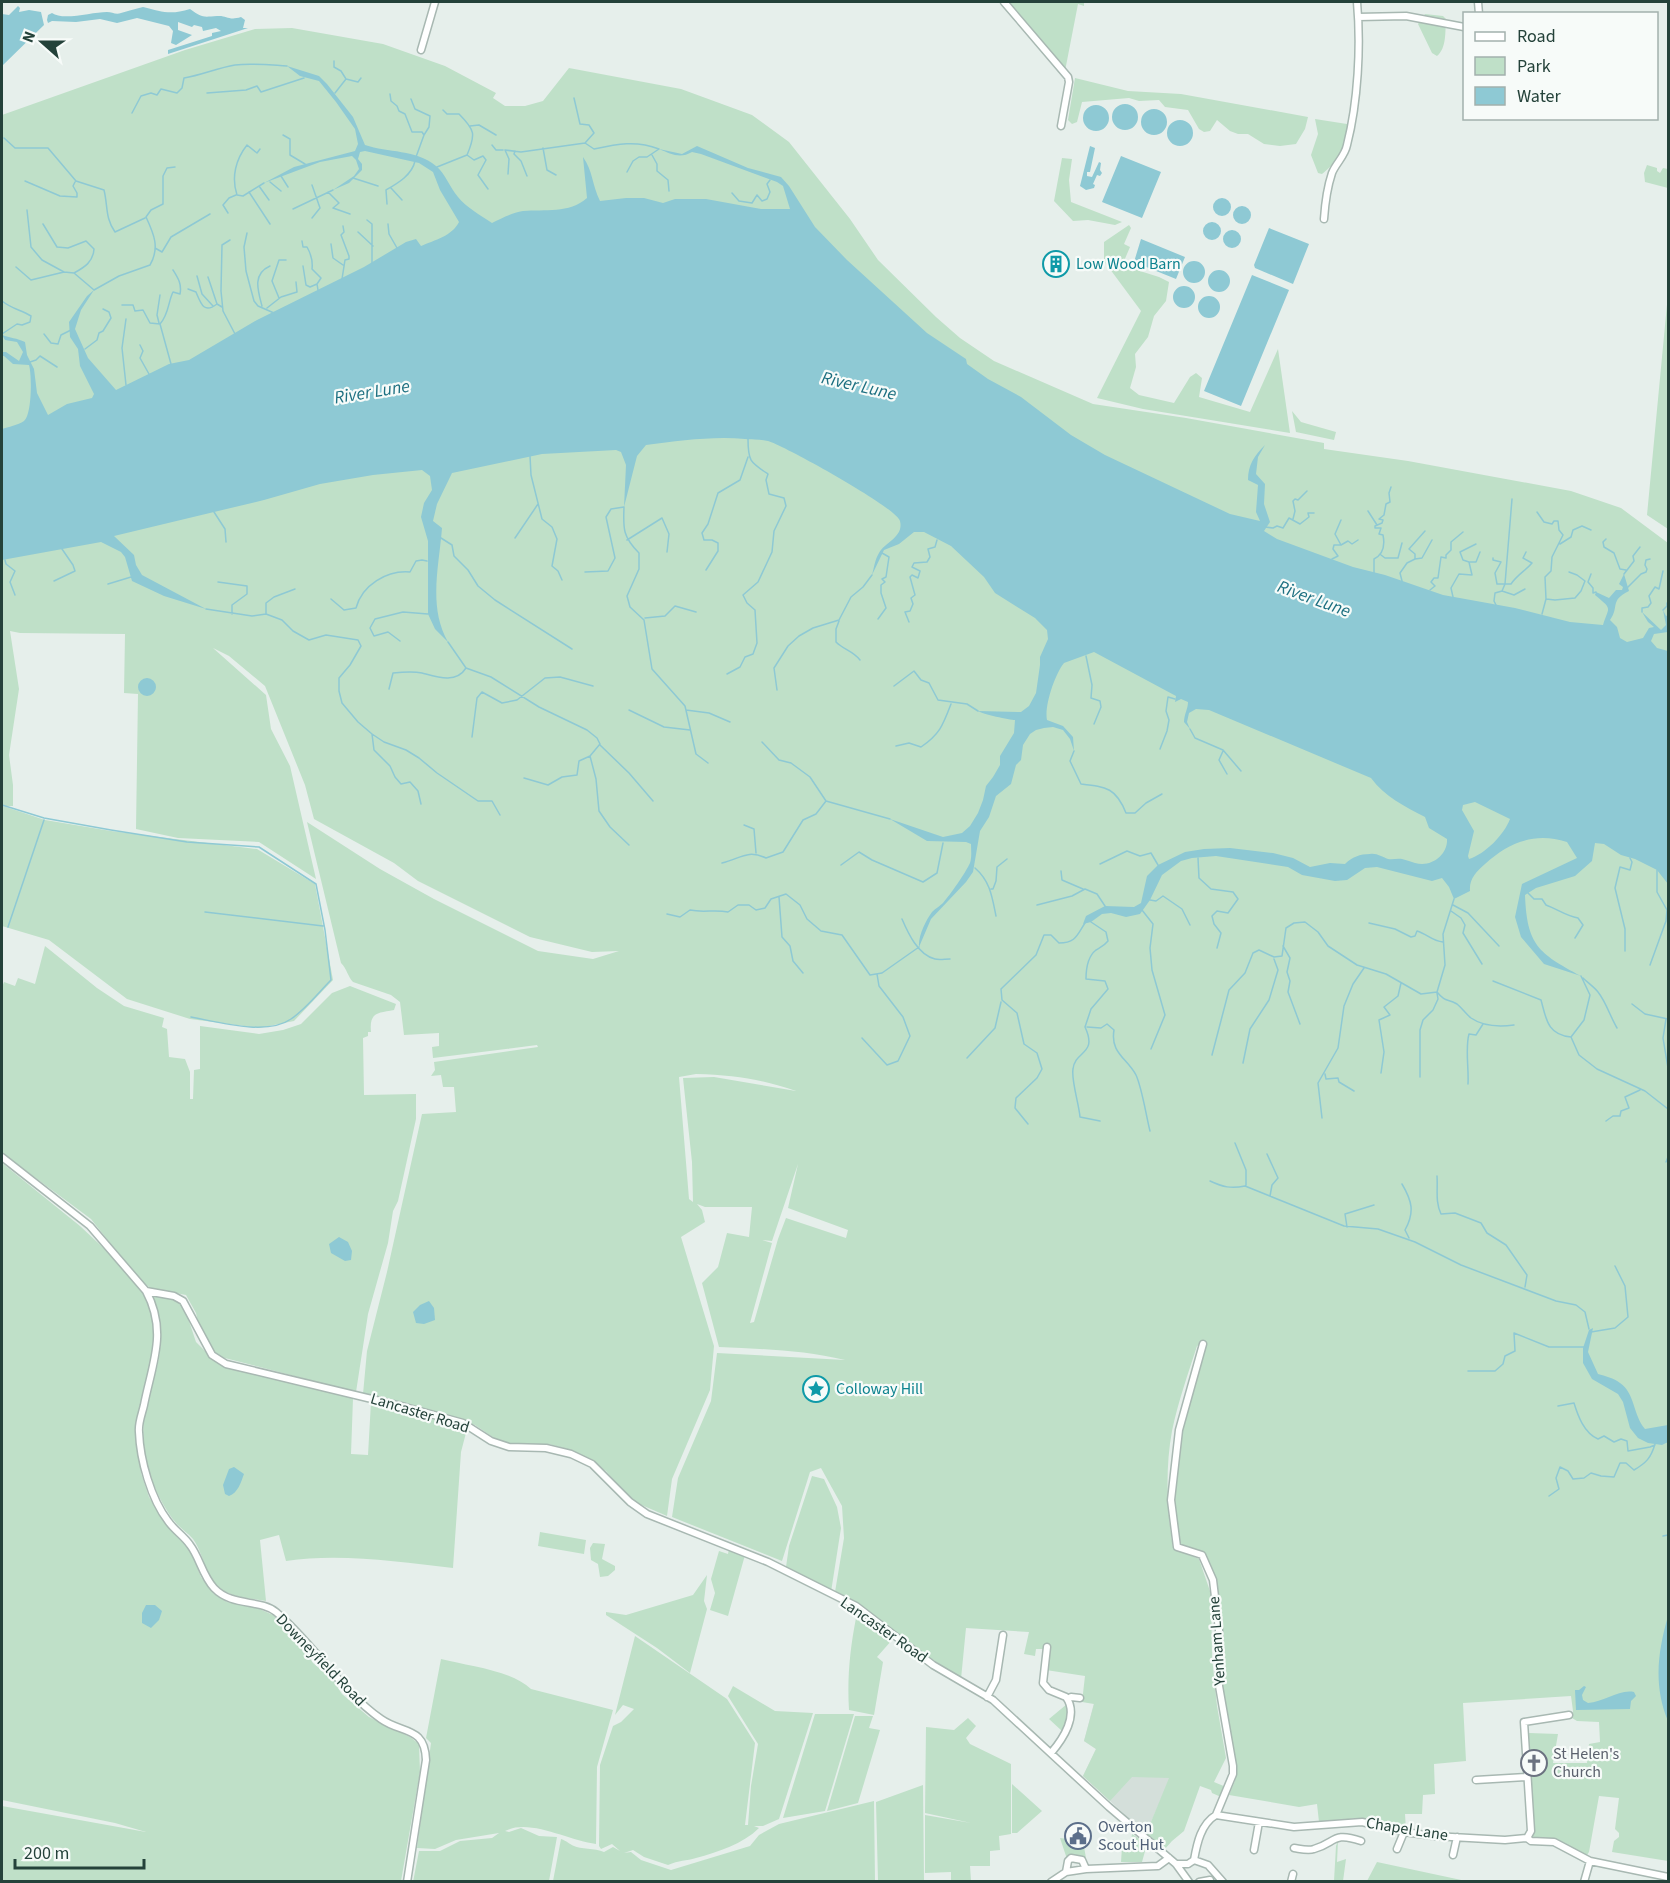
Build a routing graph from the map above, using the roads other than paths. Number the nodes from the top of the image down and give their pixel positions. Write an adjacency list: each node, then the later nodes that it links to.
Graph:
1 (435, 2): 6 (street)
2 (1005, 2): 7 (street)
3 (1357, 2): 4 (street)
4 (1358, 17): 5 (street); 8 (street)
5 (1463, 27)
6 (421, 50)
7 (1061, 126)
8 (1324, 219)
9 (2, 1157): 10 (street)
10 (146, 1291): 14 (street, Lancaster Road); 42 (street, Downeyfield Road)
11 (1203, 1344): 21 (street, Yenham Lane)
12 (1002, 1635): 14 (street)
13 (1038, 1652): 16 (street)
14 (987, 1697): 18 (street, Lancaster Road)
15 (1080, 1698): 16 (street)
16 (1068, 1699): 18 (street)
17 (1569, 1715): 19 (street)
18 (1051, 1753): 33 (street, Lancaster Road)
19 (1526, 1777): 20 (street); 27 (street)
20 (1476, 1780)
21 (1216, 1815): 22 (street, Chapel Lane); 34 (street)
22 (1259, 1822): 23 (street, Chapel Lane); 31 (street)
23 (1334, 1823): 24 (street, Chapel Lane); 25 (street)
24 (1404, 1832): 26 (street, Chapel Lane); 30 (street)
25 (1335, 1837): 28 (street); 29 (street)
26 (1457, 1837): 27 (street, Chapel Lane); 32 (street)
27 (1527, 1838): 35 (street, Chapel Lane)
28 (1361, 1841)
29 (1294, 1848)
30 (1397, 1849)
31 (1254, 1850)
32 (1453, 1855)
33 (1168, 1858): 36 (street, Lancaster Road); 37 (street)
34 (1194, 1860): 36 (street); 46 (street)
35 (1590, 1861): 40 (street, Chapel Lane); 48 (street)
36 (1176, 1864): 44 (street, Lancaster Road)
37 (1086, 1869): 38 (street); 38 (street)
38 (1066, 1872): 43 (street)
39 (1293, 1874): 47 (street)
40 (1665, 1876)
41 (1210, 1880): 45 (street)
42 (407, 1881)
43 (1051, 1881)
44 (1189, 1881)
45 (1199, 1881)
46 (1223, 1881)
47 (1291, 1881)
48 (1584, 1881)

